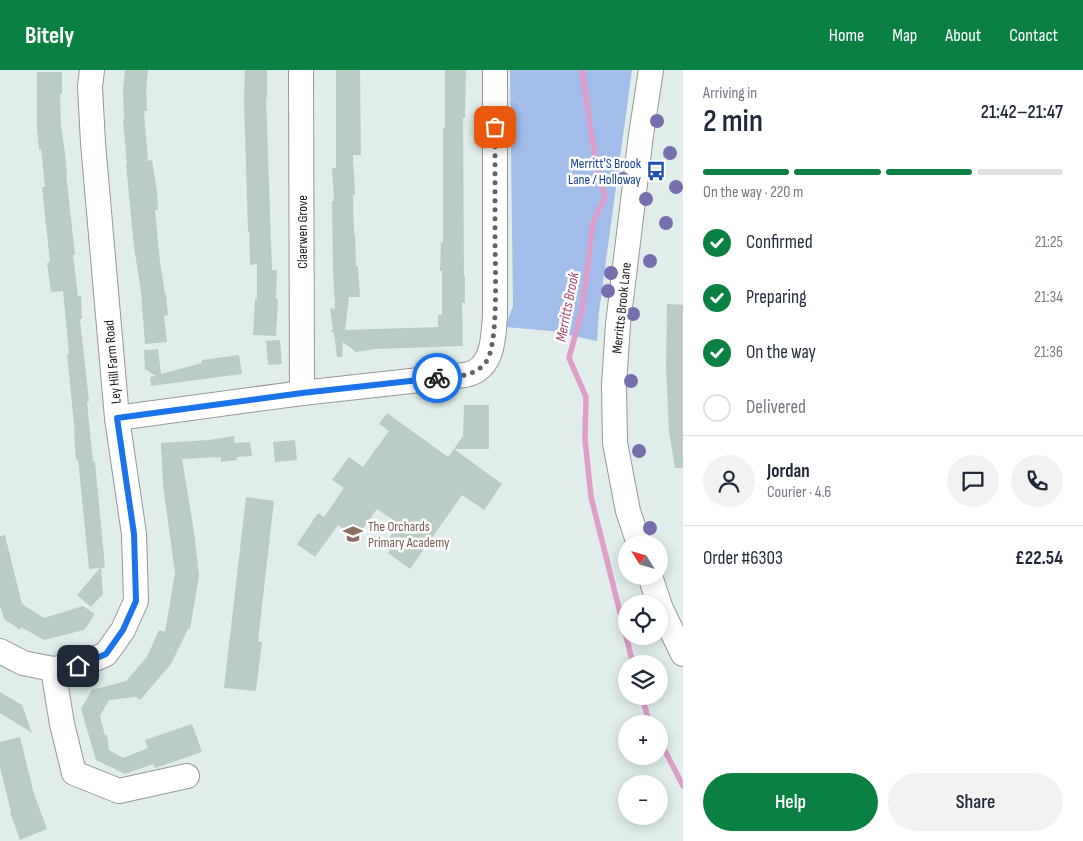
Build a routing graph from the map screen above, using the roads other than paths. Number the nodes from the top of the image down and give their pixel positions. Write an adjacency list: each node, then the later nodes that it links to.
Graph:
1 (92, 70): 6 (street, Ley Hill Farm Road)
2 (302, 70): 5 (street, Claerwen Grove)
3 (495, 70): 5 (street)
4 (651, 70): 7 (street, Merritts Brook Lane)
5 (302, 393): 6 (street)
6 (117, 418): 11 (street, Ley Hill Farm Road)
7 (636, 535)
8 (653, 585): 10 (street)
9 (0, 651): 11 (street, Ley Hill Farm Road)
10 (683, 654)
11 (53, 669): 12 (street)
12 (187, 776)

